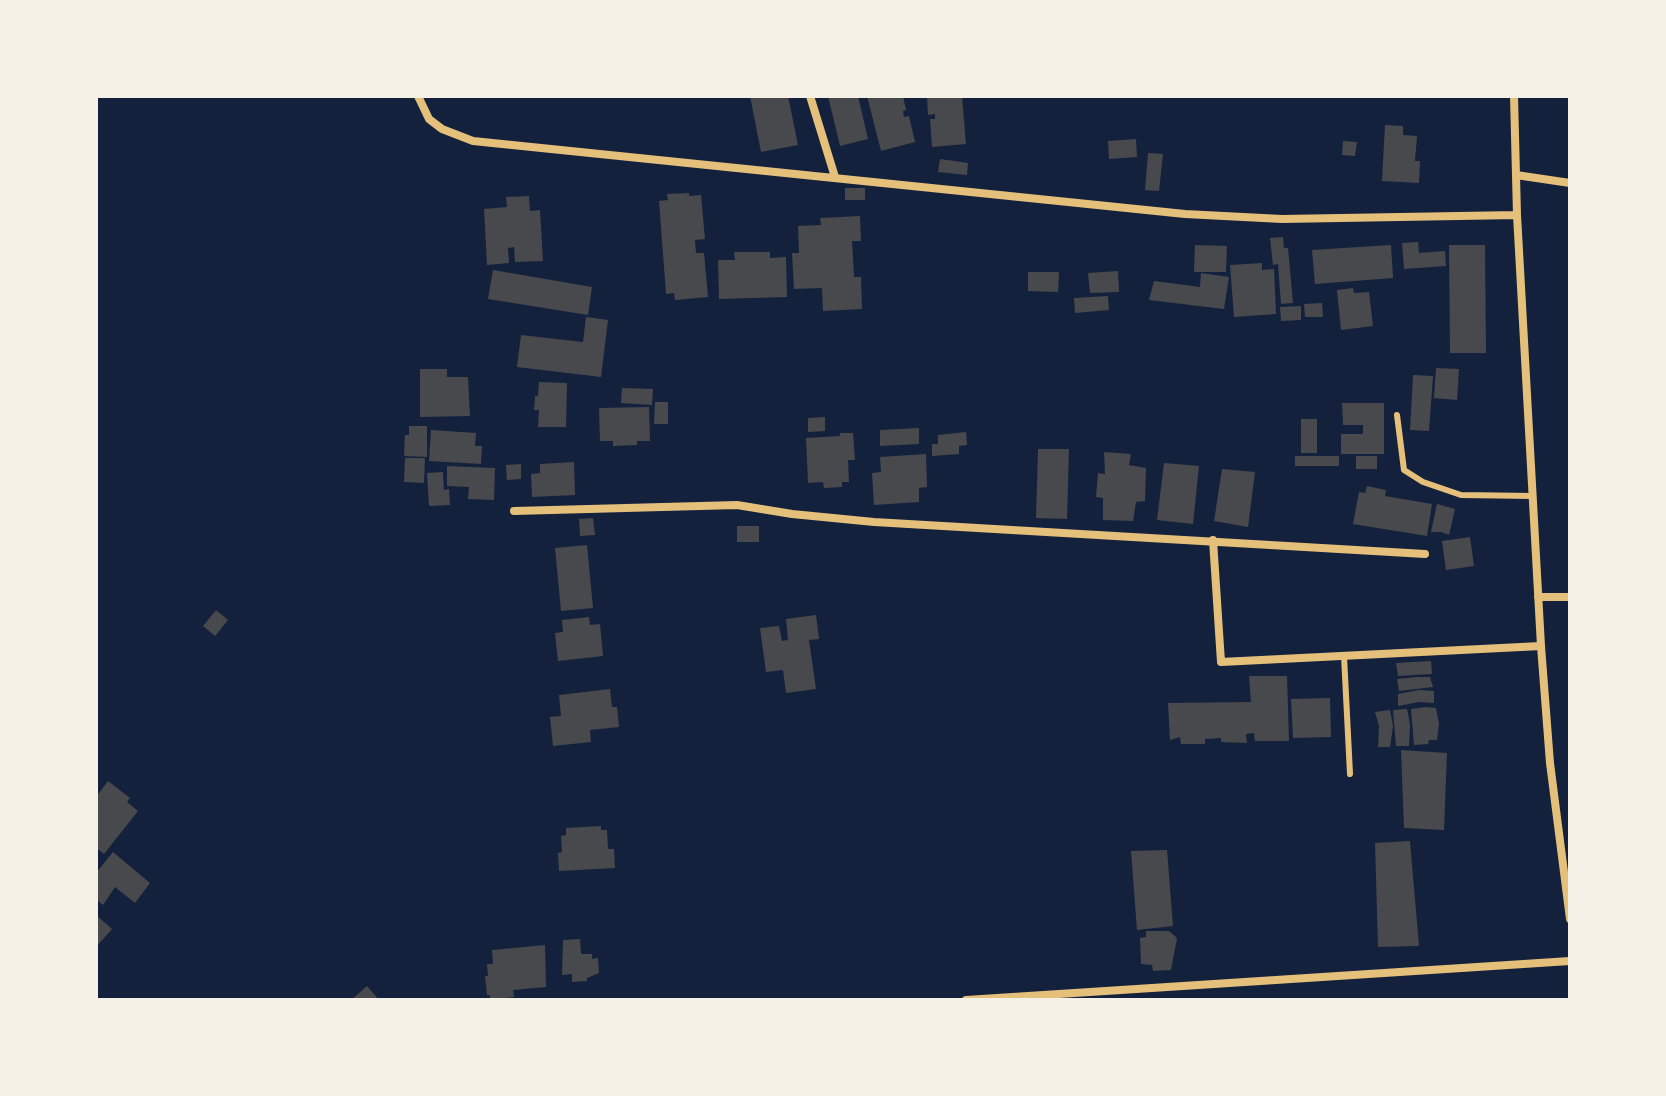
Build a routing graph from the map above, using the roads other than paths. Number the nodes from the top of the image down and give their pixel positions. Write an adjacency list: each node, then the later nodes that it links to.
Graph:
1 (418, 96): 5 (street)
2 (810, 96): 5 (street)
3 (1514, 96): 4 (street)
4 (1516, 175): 6 (street); 7 (street)
5 (835, 177): 7 (street)
6 (1570, 183)
7 (1517, 215): 9 (street)
8 (1397, 415): 9 (lane)
9 (1533, 496): 13 (street)
10 (514, 511): 11 (street)
11 (1213, 540): 12 (street); 16 (street)
12 (1425, 554)
13 (1538, 597): 14 (street); 15 (street)
14 (1570, 597)
15 (1541, 646): 16 (street); 18 (street)
16 (1344, 656): 17 (lane)
17 (1350, 774)
18 (1570, 919)
19 (1570, 961): 20 (street)
20 (966, 1000)

